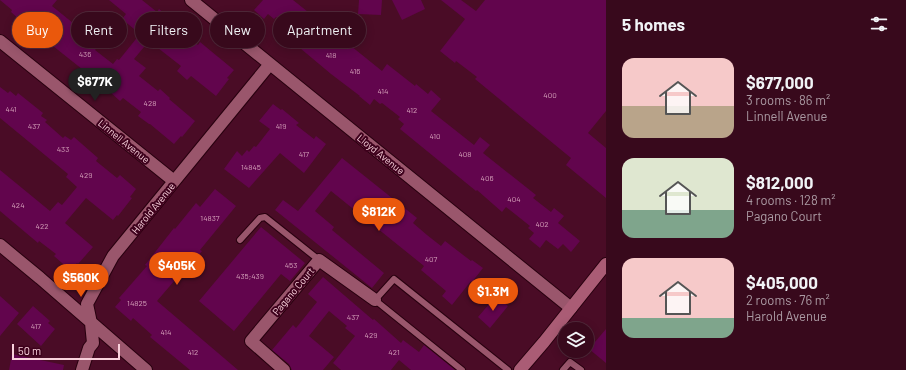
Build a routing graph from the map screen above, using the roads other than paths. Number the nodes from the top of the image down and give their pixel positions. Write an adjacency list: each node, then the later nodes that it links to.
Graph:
1 (191, 0): 3 (street, Lloyd Avenue)
2 (0, 41): 4 (street, Linnell Avenue)
3 (270, 64): 4 (street, Harold Avenue); 10 (street, Lloyd Avenue)
4 (174, 182): 11 (street, Harold Avenue)
5 (240, 240): 7 (lane)
6 (0, 245): 11 (street)
7 (319, 260): 9 (street, Pagano Court); 14 (street, Pagano Court)
8 (604, 271): 10 (main road)
9 (375, 300): 15 (lane, Pagano Court); 16 (lane)
10 (571, 308): 17 (main road)
11 (91, 323): 12 (street, Harold Avenue); 13 (street)
12 (82, 370)
13 (146, 370)
14 (284, 370)
15 (462, 370)
16 (508, 370)
17 (520, 370)
18 (563, 370): 19 (lane)
19 (581, 370)

